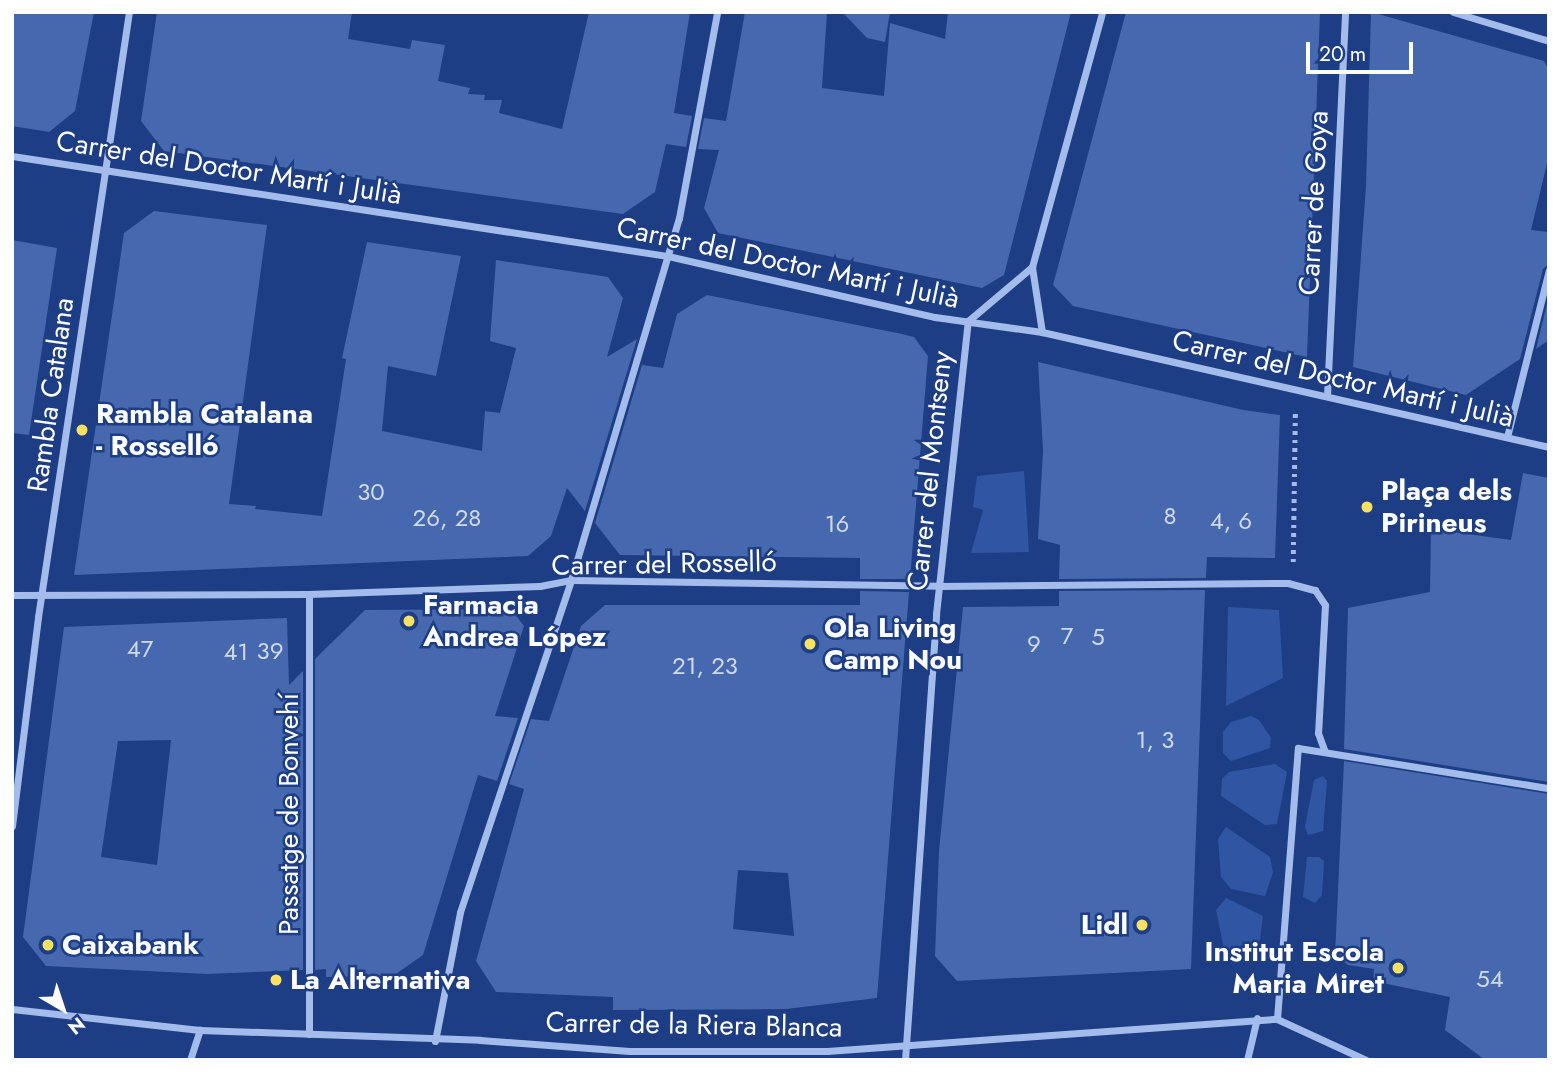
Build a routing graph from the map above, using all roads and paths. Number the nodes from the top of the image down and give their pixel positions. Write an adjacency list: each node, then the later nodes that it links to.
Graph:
1 (129, 12): 8 (street, Rambla Catalana)
2 (718, 12): 9 (street)
3 (1102, 12): 10 (street)
4 (1345, 12): 14 (street, Carrer de Goya)
5 (1453, 12): 6 (street)
6 (1549, 41)
7 (12, 156): 8 (street, Carrer del Doctor Martí i Julià)
8 (106, 171): 9 (street, Carrer del Doctor Martí i Julià); 23 (street, Rambla Catalana)
9 (668, 256): 12 (street, Carrer del Doctor Martí i Julià); 19 (street)
10 (1032, 267): 12 (street, Carrer del Montseny); 13 (street)
11 (1549, 270): 16 (street)
12 (968, 321): 13 (street, Carrer del Doctor Martí i Julià); 20 (street, Carrer del Montseny)
13 (1042, 332): 14 (street, Carrer del Doctor Martí i Julià)
14 (1327, 396): 16 (street, Carrer del Doctor Martí i Julià)
15 (1295, 409): 18 (path)
16 (1507, 437): 17 (street, Carrer del Doctor Martí i Julià)
17 (1549, 447)
18 (1293, 566)
19 (571, 580): 20 (street, Carrer del Rosselló); 21 (street, Carrer del Rosselló); 32 (street)
20 (939, 586): 24 (street, Carrer del Rosselló); 33 (street, Carrer del Montseny)
21 (309, 594): 23 (street, Carrer del Rosselló); 31 (street, Passatge de Bonvehí)
22 (12, 595): 23 (street, Carrer del Rosselló)
23 (43, 597): 26 (street, Rambla Catalana)
24 (1325, 751): 25 (street); 29 (street)
25 (1549, 789)
26 (12, 826)
27 (12, 1009): 30 (street, Carrer de la Riera Blanca)
28 (1257, 1018): 29 (street, Carrer de la Riera Blanca); 33 (street, Carrer de la Riera Blanca); 38 (street)
29 (1277, 1019): 39 (street, Carrer de la Riera Blanca)
30 (200, 1030): 31 (street, Carrer de la Riera Blanca); 35 (street)
31 (309, 1034): 32 (street, Carrer de la Riera Blanca)
32 (435, 1041): 34 (street, Carrer de la Riera Blanca)
33 (906, 1045): 34 (street, Carrer de la Riera Blanca); 37 (street, Carrer del Montseny)
34 (827, 1051): 36 (street)
35 (190, 1060)
36 (826, 1060)
37 (905, 1060)
38 (1247, 1060)
39 (1366, 1060)

